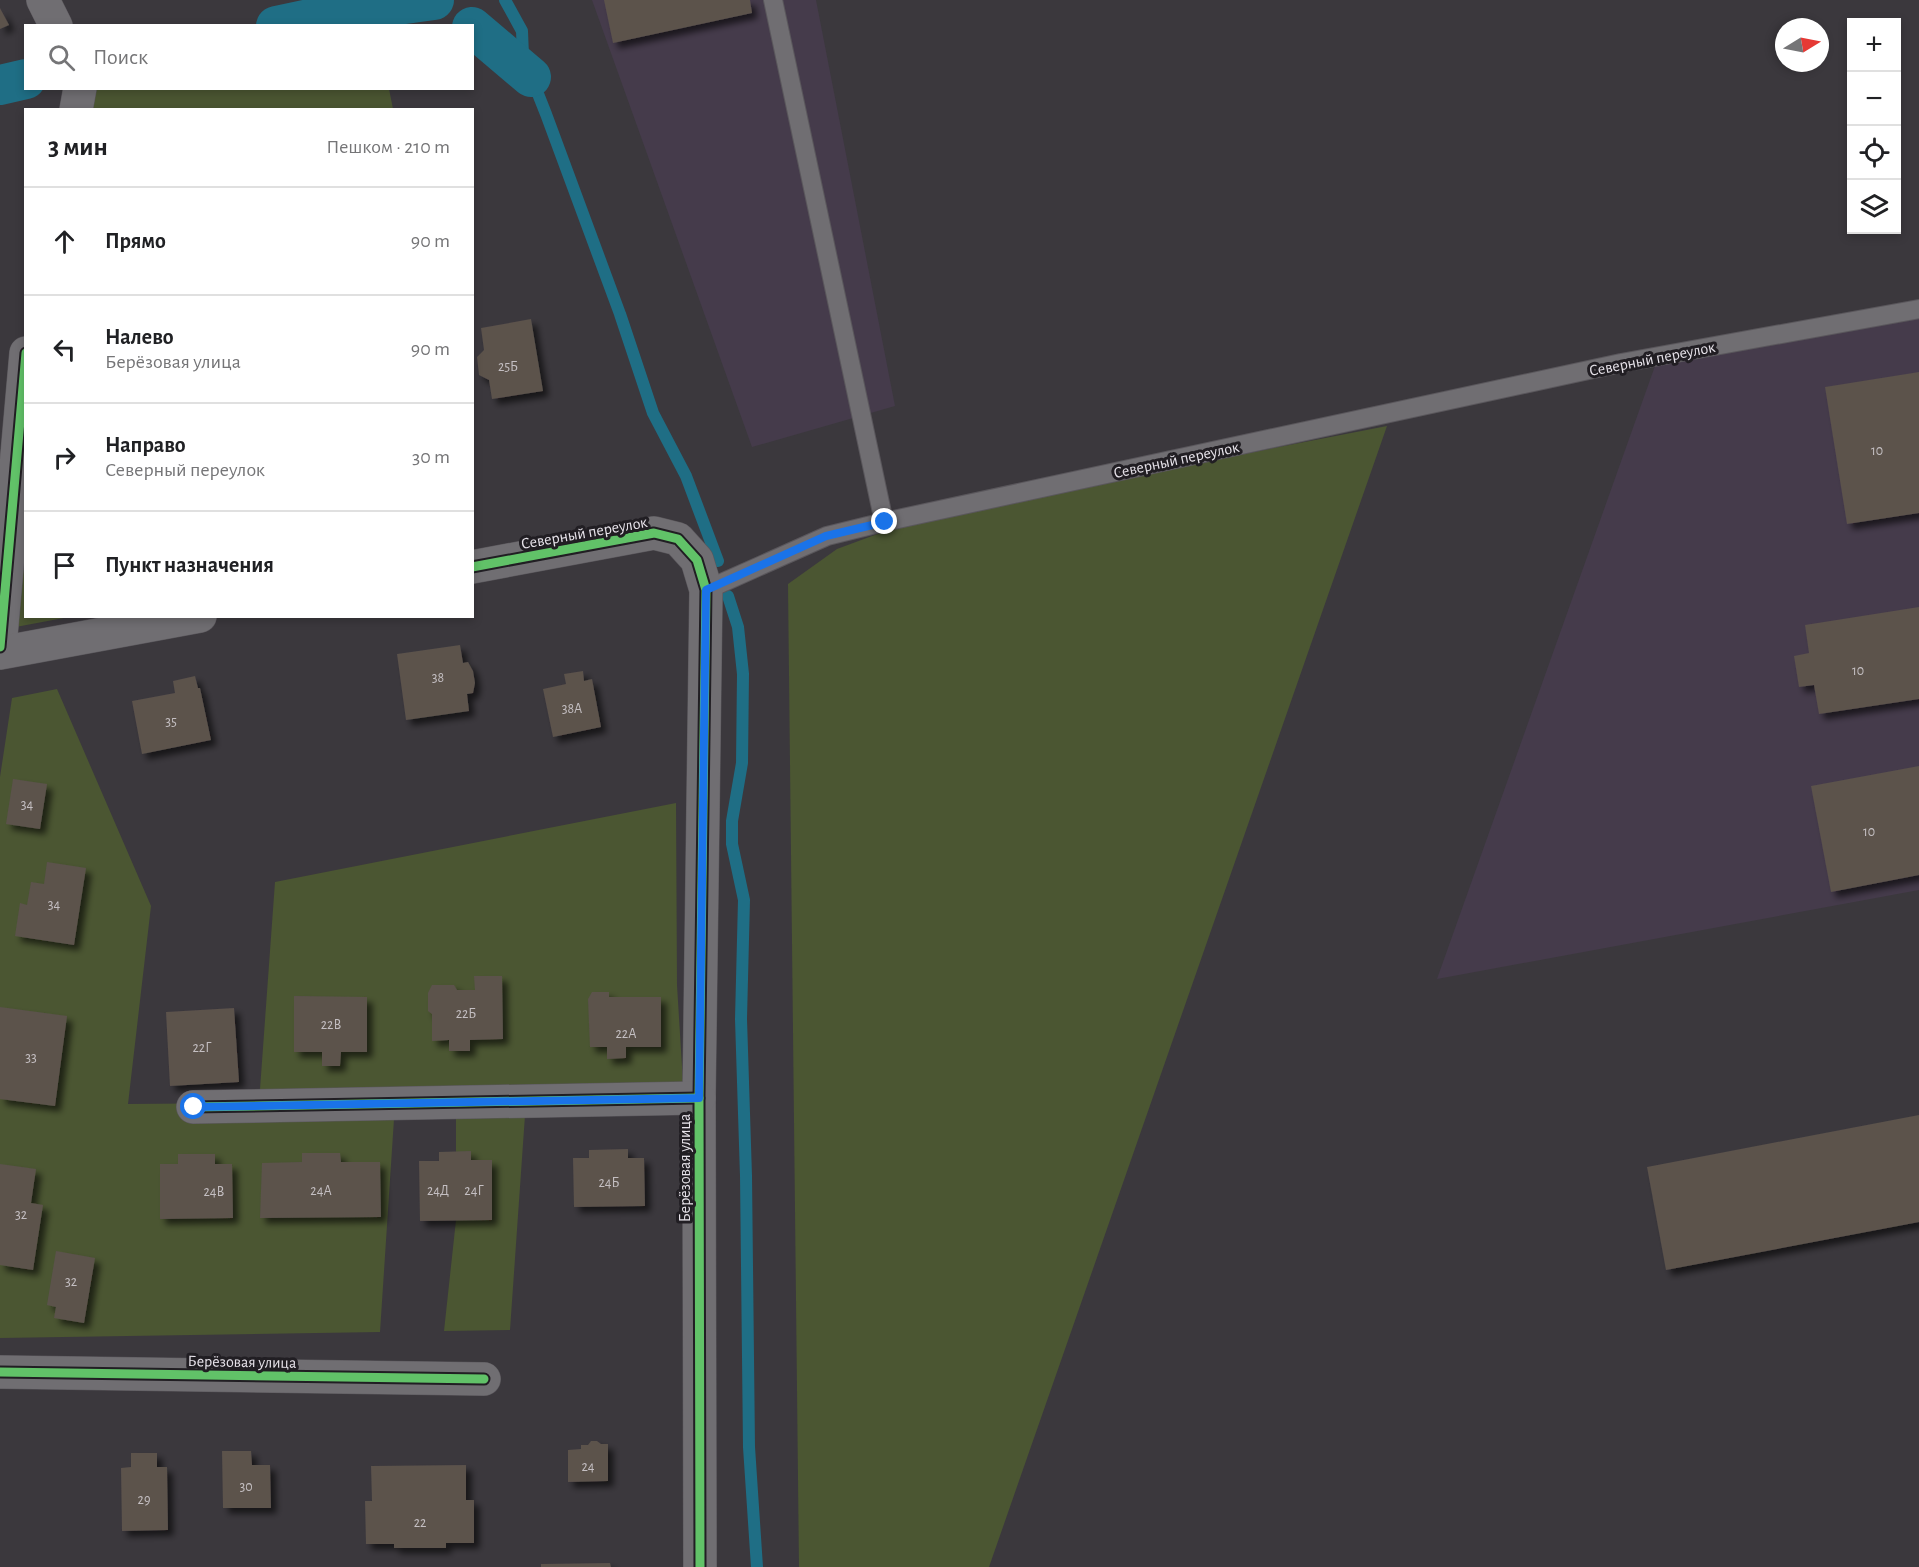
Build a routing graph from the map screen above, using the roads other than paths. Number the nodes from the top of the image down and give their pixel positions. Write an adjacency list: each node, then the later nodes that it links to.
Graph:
1 (43, 0): 3 (street)
2 (773, 0): 8 (lane)
3 (55, 24)
4 (80, 90): 5 (street)
5 (76, 108)
6 (1919, 309): 8 (lane, Северный переулок)
7 (24, 376): 12 (street)
8 (885, 522): 10 (lane, Северный переулок)
9 (474, 567): 10 (street, Северный переулок)
10 (706, 590): 14 (street, Берёзовая улица)
11 (189, 618): 13 (street)
12 (0, 647)
13 (0, 653)
14 (699, 1098): 15 (street); 18 (street, Берёзовая улица)
15 (194, 1107)
16 (0, 1372): 17 (street, Берёзовая улица)
17 (484, 1379)
18 (700, 1567)

